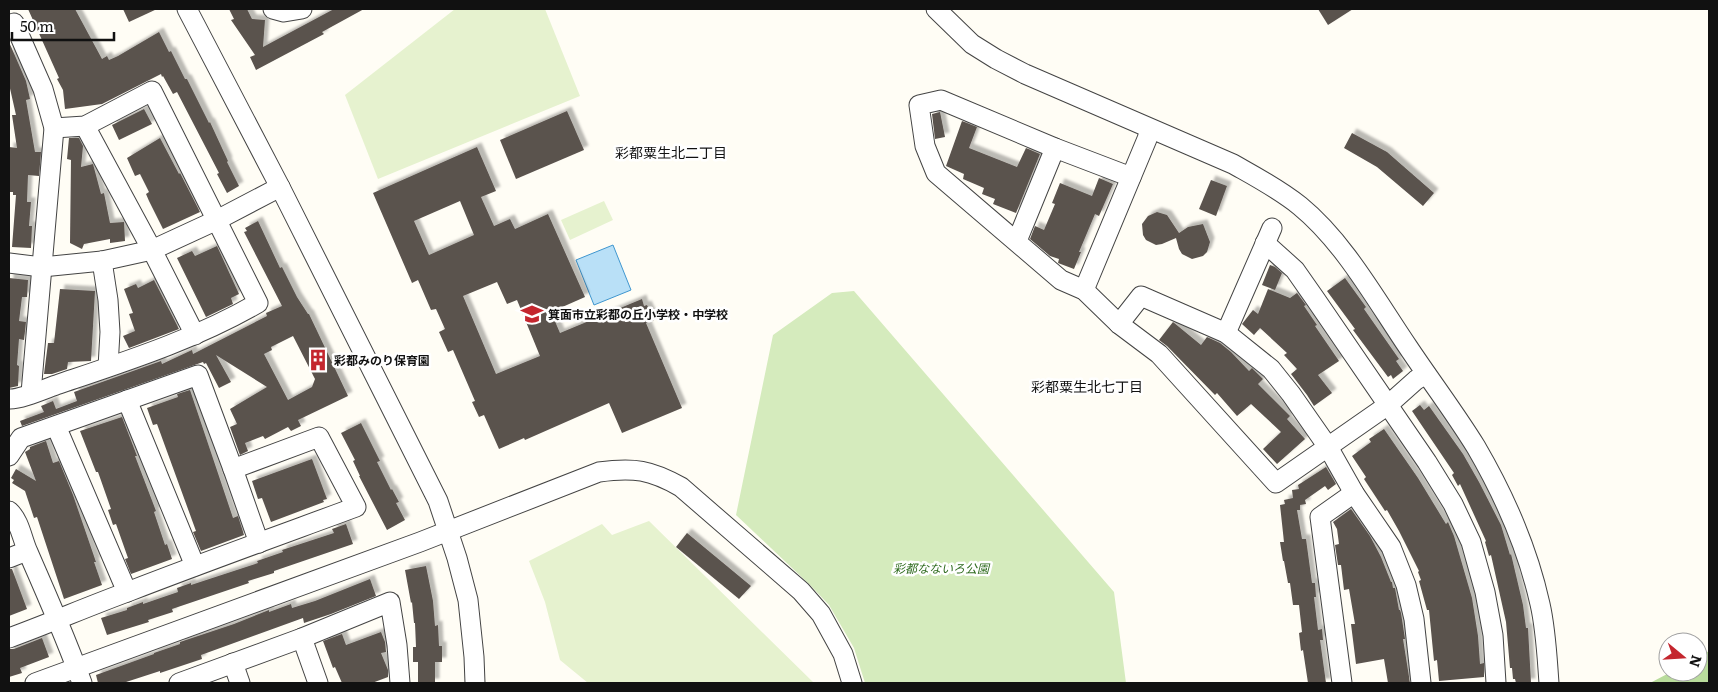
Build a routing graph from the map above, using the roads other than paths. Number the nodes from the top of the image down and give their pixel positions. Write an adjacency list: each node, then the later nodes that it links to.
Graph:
1 (187, 9): 11 (street)
2 (273, 9): 3 (street)
3 (302, 9)
4 (936, 9): 8 (street)
5 (9, 26): 7 (street)
6 (86, 126): 7 (street); 12 (street); 14 (street)
7 (54, 128): 17 (street)
8 (1150, 129): 10 (street); 23 (street)
9 (1055, 148): 10 (street); 13 (street); 13 (street)
10 (1131, 177): 18 (street)
11 (280, 187): 12 (street); 34 (street)
12 (217, 220): 14 (street); 20 (street)
13 (1017, 241): 18 (street)
14 (152, 250): 15 (street); 20 (street)
15 (102, 261): 17 (street); 22 (street)
16 (9, 263): 17 (street)
17 (42, 267): 24 (street)
18 (1084, 290): 19 (street)
19 (1118, 324): 21 (street); 29 (street)
20 (195, 334): 22 (street)
21 (1226, 334): 27 (street); 29 (street)
22 (108, 367): 24 (street)
23 (1426, 374): 27 (street); 55 (street)
24 (30, 393): 25 (street)
25 (9, 400)
26 (127, 400): 28 (street); 31 (street); 38 (street)
27 (1388, 405): 29 (street); 54 (street)
28 (56, 426): 30 (street); 39 (street)
29 (1328, 447): 32 (street)
30 (9, 456)
31 (233, 469): 35 (street); 35 (street)
32 (1354, 493): 52 (street); 53 (street)
33 (9, 511): 36 (street)
34 (448, 531): 44 (street); 50 (street); 51 (street)
35 (259, 543): 38 (street)
36 (27, 551): 37 (street); 40 (street)
37 (9, 558)
38 (196, 566): 39 (street)
39 (127, 592): 40 (street)
40 (58, 620): 41 (street); 44 (street)
41 (9, 638)
42 (302, 638): 43 (street); 48 (street); 49 (street)
43 (233, 663): 46 (street); 47 (street)
44 (79, 676): 45 (street)
45 (36, 683)
46 (179, 683)
47 (240, 683)
48 (318, 683)
49 (400, 683)
50 (475, 683)
51 (852, 683)
52 (1342, 683)
53 (1421, 683)
54 (1496, 683)
55 (1549, 683)

